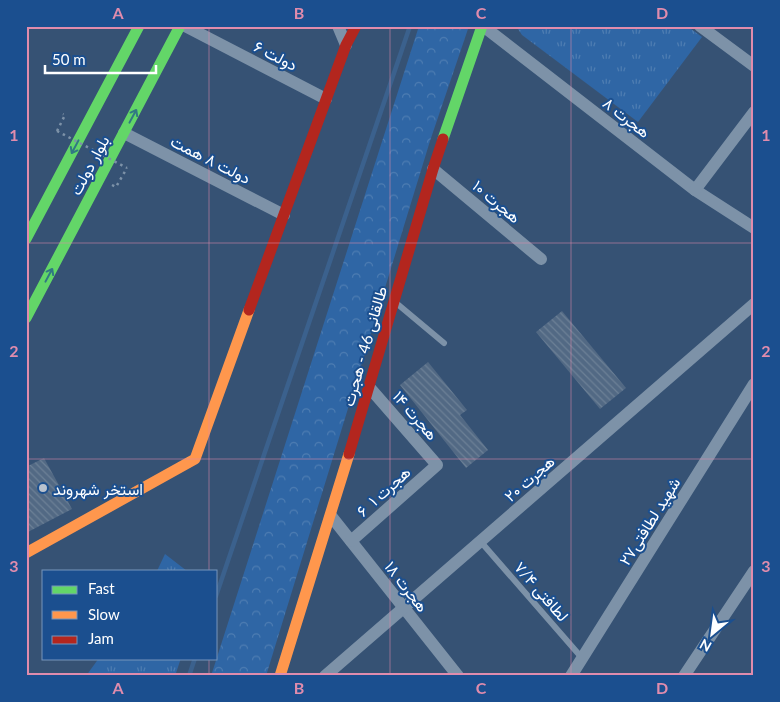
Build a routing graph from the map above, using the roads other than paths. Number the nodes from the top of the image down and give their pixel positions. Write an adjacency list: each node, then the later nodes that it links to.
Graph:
1 (139, 26): 17 (street, بلوار دولت, one-way to 17)
2 (180, 26): 12 (street, بلوار دولت, one-way to 2)
3 (185, 26): 10 (street, دولت ۶)
4 (338, 26): 8 (street)
5 (356, 26): 8 (street)
6 (483, 26): 13 (street, طالقانی 46 - هجرت); 14 (street, هجرت ۸)
7 (700, 26): 9 (street)
8 (346, 45): 10 (street)
9 (754, 66)
10 (326, 99): 15 (street)
11 (754, 112): 14 (street)
12 (124, 133): 15 (street, دولت ۸ همت); 21 (street, بلوار دولت, one-way to 12)
13 (433, 168): 18 (street, هجرت ۱۰); 19 (street, طالقانی 46 - هجرت)
14 (695, 190): 16 (street, هجرت ۸)
15 (284, 214): 29 (street)
16 (754, 228)
17 (26, 240)
18 (541, 258)
19 (394, 301): 22 (lane); 24 (street, طالقانی 46 - هجرت)
20 (754, 304): 28 (street, هجرت ۲۰)
21 (26, 318)
22 (444, 344)
23 (754, 384): 32 (street, شهید لطافتی۲۷)
24 (369, 386): 25 (street, هجرت ۱۴); 26 (street, طالقانی 46 - هجرت)
25 (437, 465): 27 (street, هجرت ۱ ‍ ۶)
26 (331, 516): 27 (street, هجرت ۱۸); 33 (street, طالقانی 46 - هجرت)
27 (351, 541): 31 (street, هجرت ۱۸)
28 (481, 542): 31 (street, هجرت ۲۰); 32 (lane, لطافتی ۷/۴)
29 (26, 553)
30 (754, 571): 37 (street)
31 (404, 608): 34 (street, هجرت ۲۰); 35 (street, هجرت ۱۸)
32 (582, 658): 36 (street, شهید لطافتی۲۷)
33 (280, 676)
34 (325, 676)
35 (458, 676)
36 (571, 676)
37 (684, 676)

